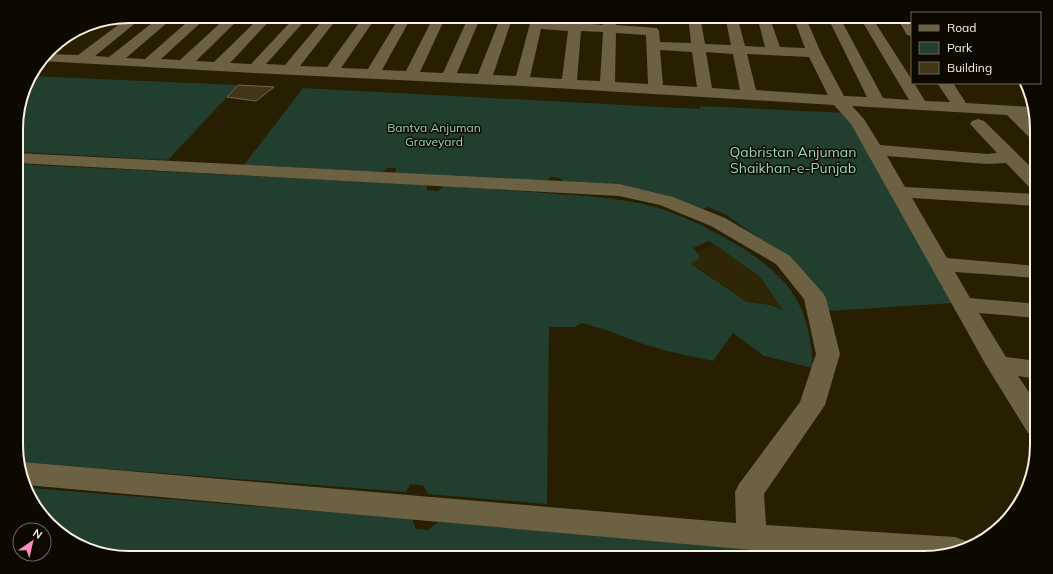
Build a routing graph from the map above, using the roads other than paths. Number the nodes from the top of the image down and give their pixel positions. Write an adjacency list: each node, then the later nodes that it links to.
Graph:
1 (129, 23): 31 (street)
2 (160, 23): 32 (street)
3 (194, 23): 33 (street)
4 (228, 23): 34 (street)
5 (261, 23): 35 (street)
6 (297, 23): 36 (street)
7 (327, 23): 37 (street)
8 (366, 23): 38 (street)
9 (402, 23): 39 (street)
10 (437, 23): 40 (street)
11 (472, 23): 41 (street)
12 (505, 23): 42 (street)
13 (536, 23): 43 (street)
14 (576, 23): 44 (street)
15 (610, 23): 46 (street)
16 (615, 23): 24 (street)
17 (651, 23): 24 (street)
18 (695, 23): 26 (street)
19 (732, 23): 27 (street)
20 (765, 23): 28 (street)
21 (803, 23): 29 (street)
22 (837, 23): 51 (street)
23 (869, 23): 52 (street)
24 (652, 30): 25 (street)
25 (653, 46): 26 (street); 47 (street)
26 (699, 48): 27 (street); 48 (street)
27 (738, 50): 28 (street); 49 (street)
28 (774, 52): 29 (street)
29 (814, 53): 50 (street)
30 (50, 58): 31 (street)
31 (82, 60): 32 (street)
32 (113, 62): 33 (street)
33 (148, 63): 34 (street)
34 (183, 65): 35 (street)
35 (217, 67): 36 (street)
36 (254, 69): 37 (street)
37 (289, 70): 38 (street)
38 (331, 72): 39 (street)
39 (372, 74): 40 (street)
40 (411, 76): 41 (street)
41 (448, 78): 42 (street)
42 (484, 79): 43 (street)
43 (522, 81): 44 (street)
44 (569, 84): 46 (street)
45 (946, 84): 53 (street)
46 (607, 86): 47 (street)
47 (656, 89): 48 (street)
48 (705, 92): 49 (street)
49 (749, 95): 50 (street)
50 (838, 100): 51 (street); 58 (street)
51 (877, 102): 52 (street)
52 (920, 105): 53 (street)
53 (961, 107): 54 (street)
54 (1012, 111): 55 (street); 57 (street)
55 (1029, 112)
56 (978, 124): 59 (street)
57 (1030, 128)
58 (874, 150): 59 (street); 62 (street)
59 (1010, 157): 61 (street)
60 (23, 158): 72 (street)
61 (1030, 177)
62 (898, 192): 63 (street); 64 (street)
63 (1030, 200)
64 (940, 264): 65 (street); 66 (street)
65 (1030, 271)
66 (963, 304): 67 (street); 68 (street)
67 (1030, 310)
68 (998, 365): 69 (street); 70 (street)
69 (1030, 369)
70 (1030, 415)
71 (27, 473): 72 (street)
72 (752, 537): 73 (street)
73 (943, 549)

